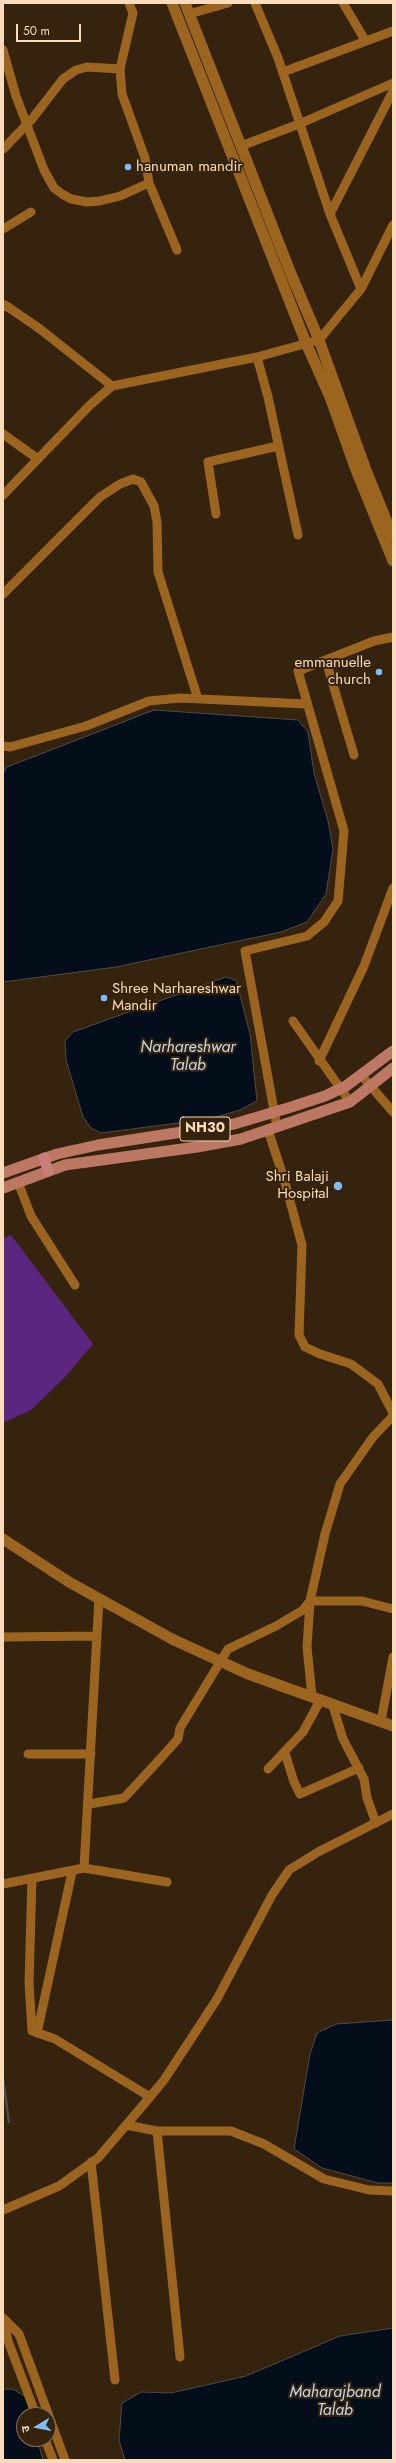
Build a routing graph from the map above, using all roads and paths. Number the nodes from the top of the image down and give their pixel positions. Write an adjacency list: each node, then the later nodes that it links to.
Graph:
1 (129, 3): 11 (street)
2 (172, 3): 28 (street)
3 (185, 3): 7 (street)
4 (228, 3): 7 (street)
5 (255, 3): 12 (street)
6 (343, 3): 9 (street)
7 (189, 14): 17 (street)
8 (393, 31): 9 (street)
9 (366, 40): 12 (street)
10 (3, 50): 16 (street)
11 (120, 69): 16 (street); 19 (street)
12 (283, 72): 15 (street)
13 (393, 83): 15 (street)
14 (393, 91): 21 (street)
15 (299, 124): 17 (street); 21 (street)
16 (26, 126): 18 (street); 19 (street)
17 (241, 146): 27 (street)
18 (3, 149)
19 (149, 183): 24 (street)
20 (31, 212): 23 (street)
21 (330, 214): 25 (street)
22 (393, 225): 25 (street)
23 (3, 229)
24 (177, 250)
25 (361, 289): 27 (street)
26 (3, 307): 30 (street)
27 (319, 340): 28 (street); 37 (street)
28 (306, 343): 29 (street); 38 (street)
29 (257, 357): 30 (street); 32 (street)
30 (112, 386): 33 (street)
31 (3, 434): 33 (street)
32 (278, 446): 35 (street); 36 (street)
33 (38, 459): 34 (street)
34 (3, 495)
35 (216, 514)
36 (298, 535)
37 (393, 537)
38 (393, 561)
39 (3, 594): 42 (street)
40 (393, 637): 41 (street)
41 (326, 661): 43 (street); 45 (street)
42 (198, 699): 43 (street); 44 (street)
43 (306, 704): 55 (street)
44 (3, 746)
45 (354, 756)
46 (393, 888): 49 (street)
47 (292, 1021): 49 (street)
48 (393, 1051): 51 (main road, NH30)
49 (319, 1061): 53 (street)
50 (393, 1068): 52 (main road, NH30)
51 (362, 1076): 52 (street); 53 (main road, NH30)
52 (370, 1087): 54 (main road, NH30); 56 (street)
53 (340, 1089): 54 (street); 55 (main road, NH30)
54 (350, 1102): 57 (main road, NH30)
55 (274, 1112): 57 (street); 58 (main road, NH30)
56 (393, 1112)
57 (272, 1129): 59 (main road, NH30); 64 (street)
58 (44, 1158): 59 (highway); 60 (main road, NH30)
59 (48, 1171): 61 (main road, NH30)
60 (3, 1173)
61 (18, 1182): 62 (main road, NH30); 63 (street)
62 (3, 1188)
63 (75, 1285)
64 (393, 1414): 67 (street)
65 (3, 1539): 66 (street)
66 (100, 1598): 69 (street); 72 (street)
67 (310, 1601): 68 (street); 72 (street); 73 (street)
68 (393, 1609)
69 (98, 1636): 70 (street); 79 (street)
70 (3, 1637)
71 (393, 1657): 75 (street)
72 (219, 1661): 73 (street); 82 (street)
73 (317, 1697): 74 (street); 77 (street)
74 (332, 1703): 75 (street); 80 (street)
75 (381, 1721): 76 (street)
76 (393, 1726)
77 (285, 1753): 80 (street); 81 (street)
78 (28, 1754): 79 (street)
79 (91, 1754): 82 (street)
80 (359, 1768): 84 (street)
81 (268, 1769)
82 (89, 1804): 85 (street)
83 (393, 1814): 84 (street)
84 (376, 1822): 91 (street)
85 (84, 1868): 86 (street); 88 (street)
86 (72, 1872): 87 (street); 90 (street)
87 (32, 1878): 89 (street); 90 (street)
88 (167, 1882)
89 (3, 1884)
90 (37, 2033): 91 (street)
91 (150, 2097): 92 (street)
92 (126, 2125): 93 (street); 94 (street)
93 (157, 2131): 95 (street); 98 (street)
94 (91, 2162): 96 (street); 99 (street)
95 (393, 2191)
96 (3, 2210)
97 (3, 2318): 100 (street); 103 (street)
98 (180, 2357)
99 (115, 2380)
100 (33, 2407)
101 (48, 2447): 102 (street)
102 (53, 2460)
103 (65, 2460)

